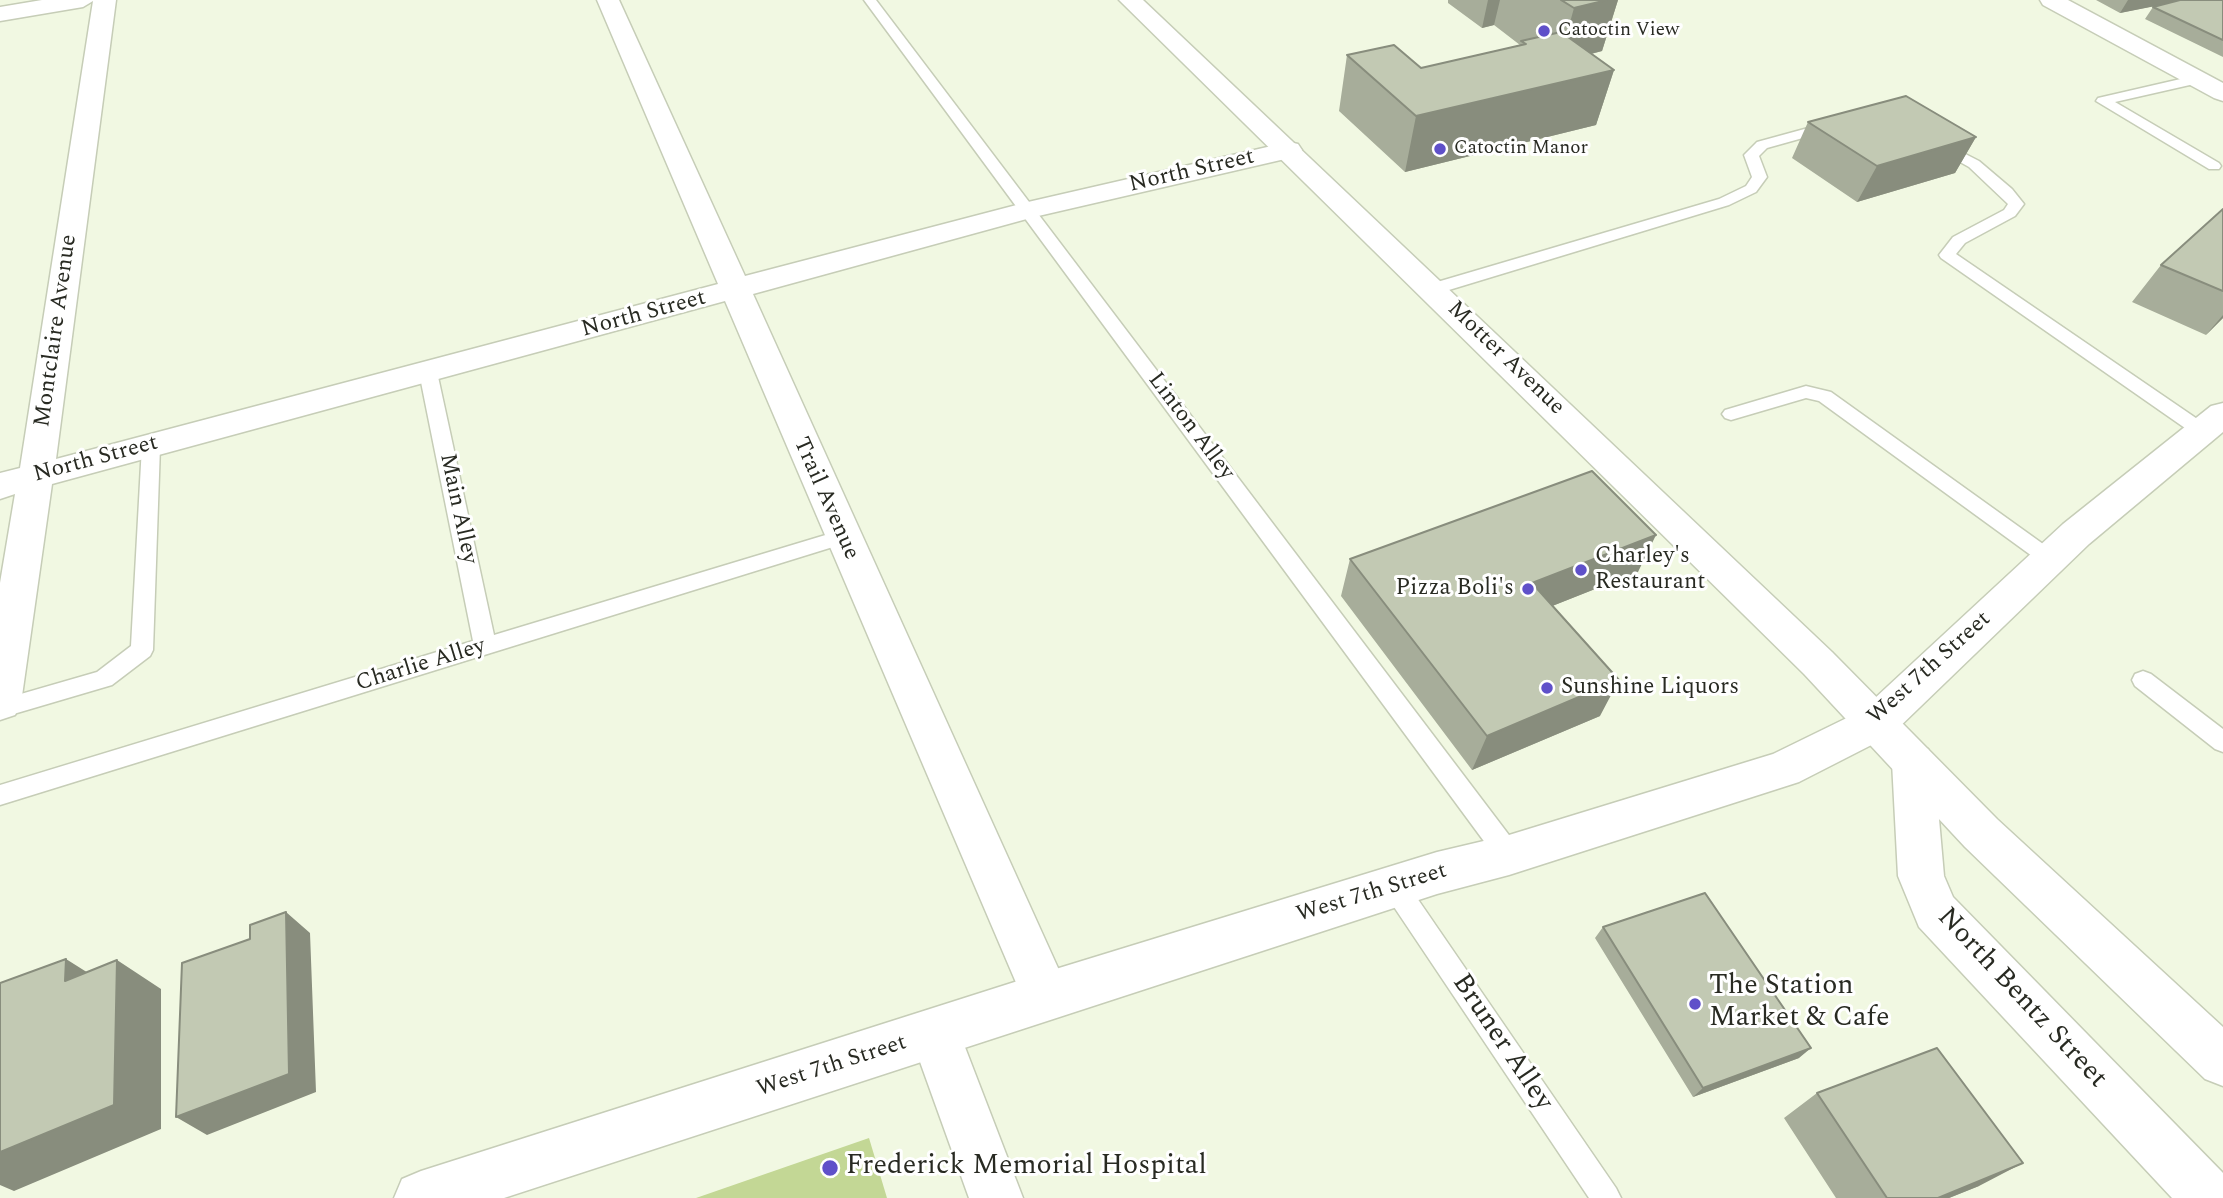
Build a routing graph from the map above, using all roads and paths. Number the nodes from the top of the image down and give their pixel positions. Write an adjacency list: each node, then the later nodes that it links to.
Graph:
1 (83, 0): 7 (street)
2 (105, 0): 21 (street, Montclaire Avenue)
3 (608, 0): 16 (street, Trail Avenue)
4 (870, 0): 14 (lane, Linton Alley)
5 (1130, 0): 12 (street, Motter Avenue)
6 (2051, 0): 8 (street)
7 (0, 14)
8 (2197, 79): 9 (street); 13 (lane)
9 (2223, 93)
10 (1848, 122): 15 (lane)
11 (1926, 137): 19 (lane)
12 (1289, 150): 14 (street, North Street); 15 (street, Motter Avenue)
13 (2214, 166)
14 (1028, 210): 16 (street, North Street); 33 (lane, Linton Alley)
15 (1433, 289): 29 (street, Motter Avenue)
16 (733, 291): 17 (street, North Street); 23 (street, Trail Avenue)
17 (428, 372): 20 (street, North Street); 25 (lane, Main Alley)
18 (1731, 414): 24 (lane)
19 (2213, 422): 24 (street, West 7th Street)
20 (151, 446): 21 (street, North Street); 28 (lane)
21 (36, 476): 22 (street, North Street); 27 (street, Montclaire Avenue)
22 (0, 486)
23 (842, 537): 25 (lane, Charlie Alley); 35 (street, Trail Avenue)
24 (2050, 559): 29 (street, West 7th Street)
25 (485, 646): 32 (lane, Charlie Alley)
26 (2143, 680): 30 (lane)
27 (0, 703)
28 (0, 709)
29 (1876, 723): 31 (street); 33 (street, West 7th Street)
30 (2223, 742)
31 (1913, 762): 37 (street); 41 (street, North Bentz Street)
32 (0, 795)
33 (1509, 855): 34 (street, West 7th Street)
34 (1395, 887): 35 (street, West 7th Street); 40 (lane, Bruner Alley)
35 (1046, 996): 36 (street, West 7th Street)
36 (935, 1034): 38 (street, West 7th Street); 39 (street)
37 (2223, 1060)
38 (421, 1198)
39 (996, 1198)
40 (1606, 1198)
41 (2209, 1198)

